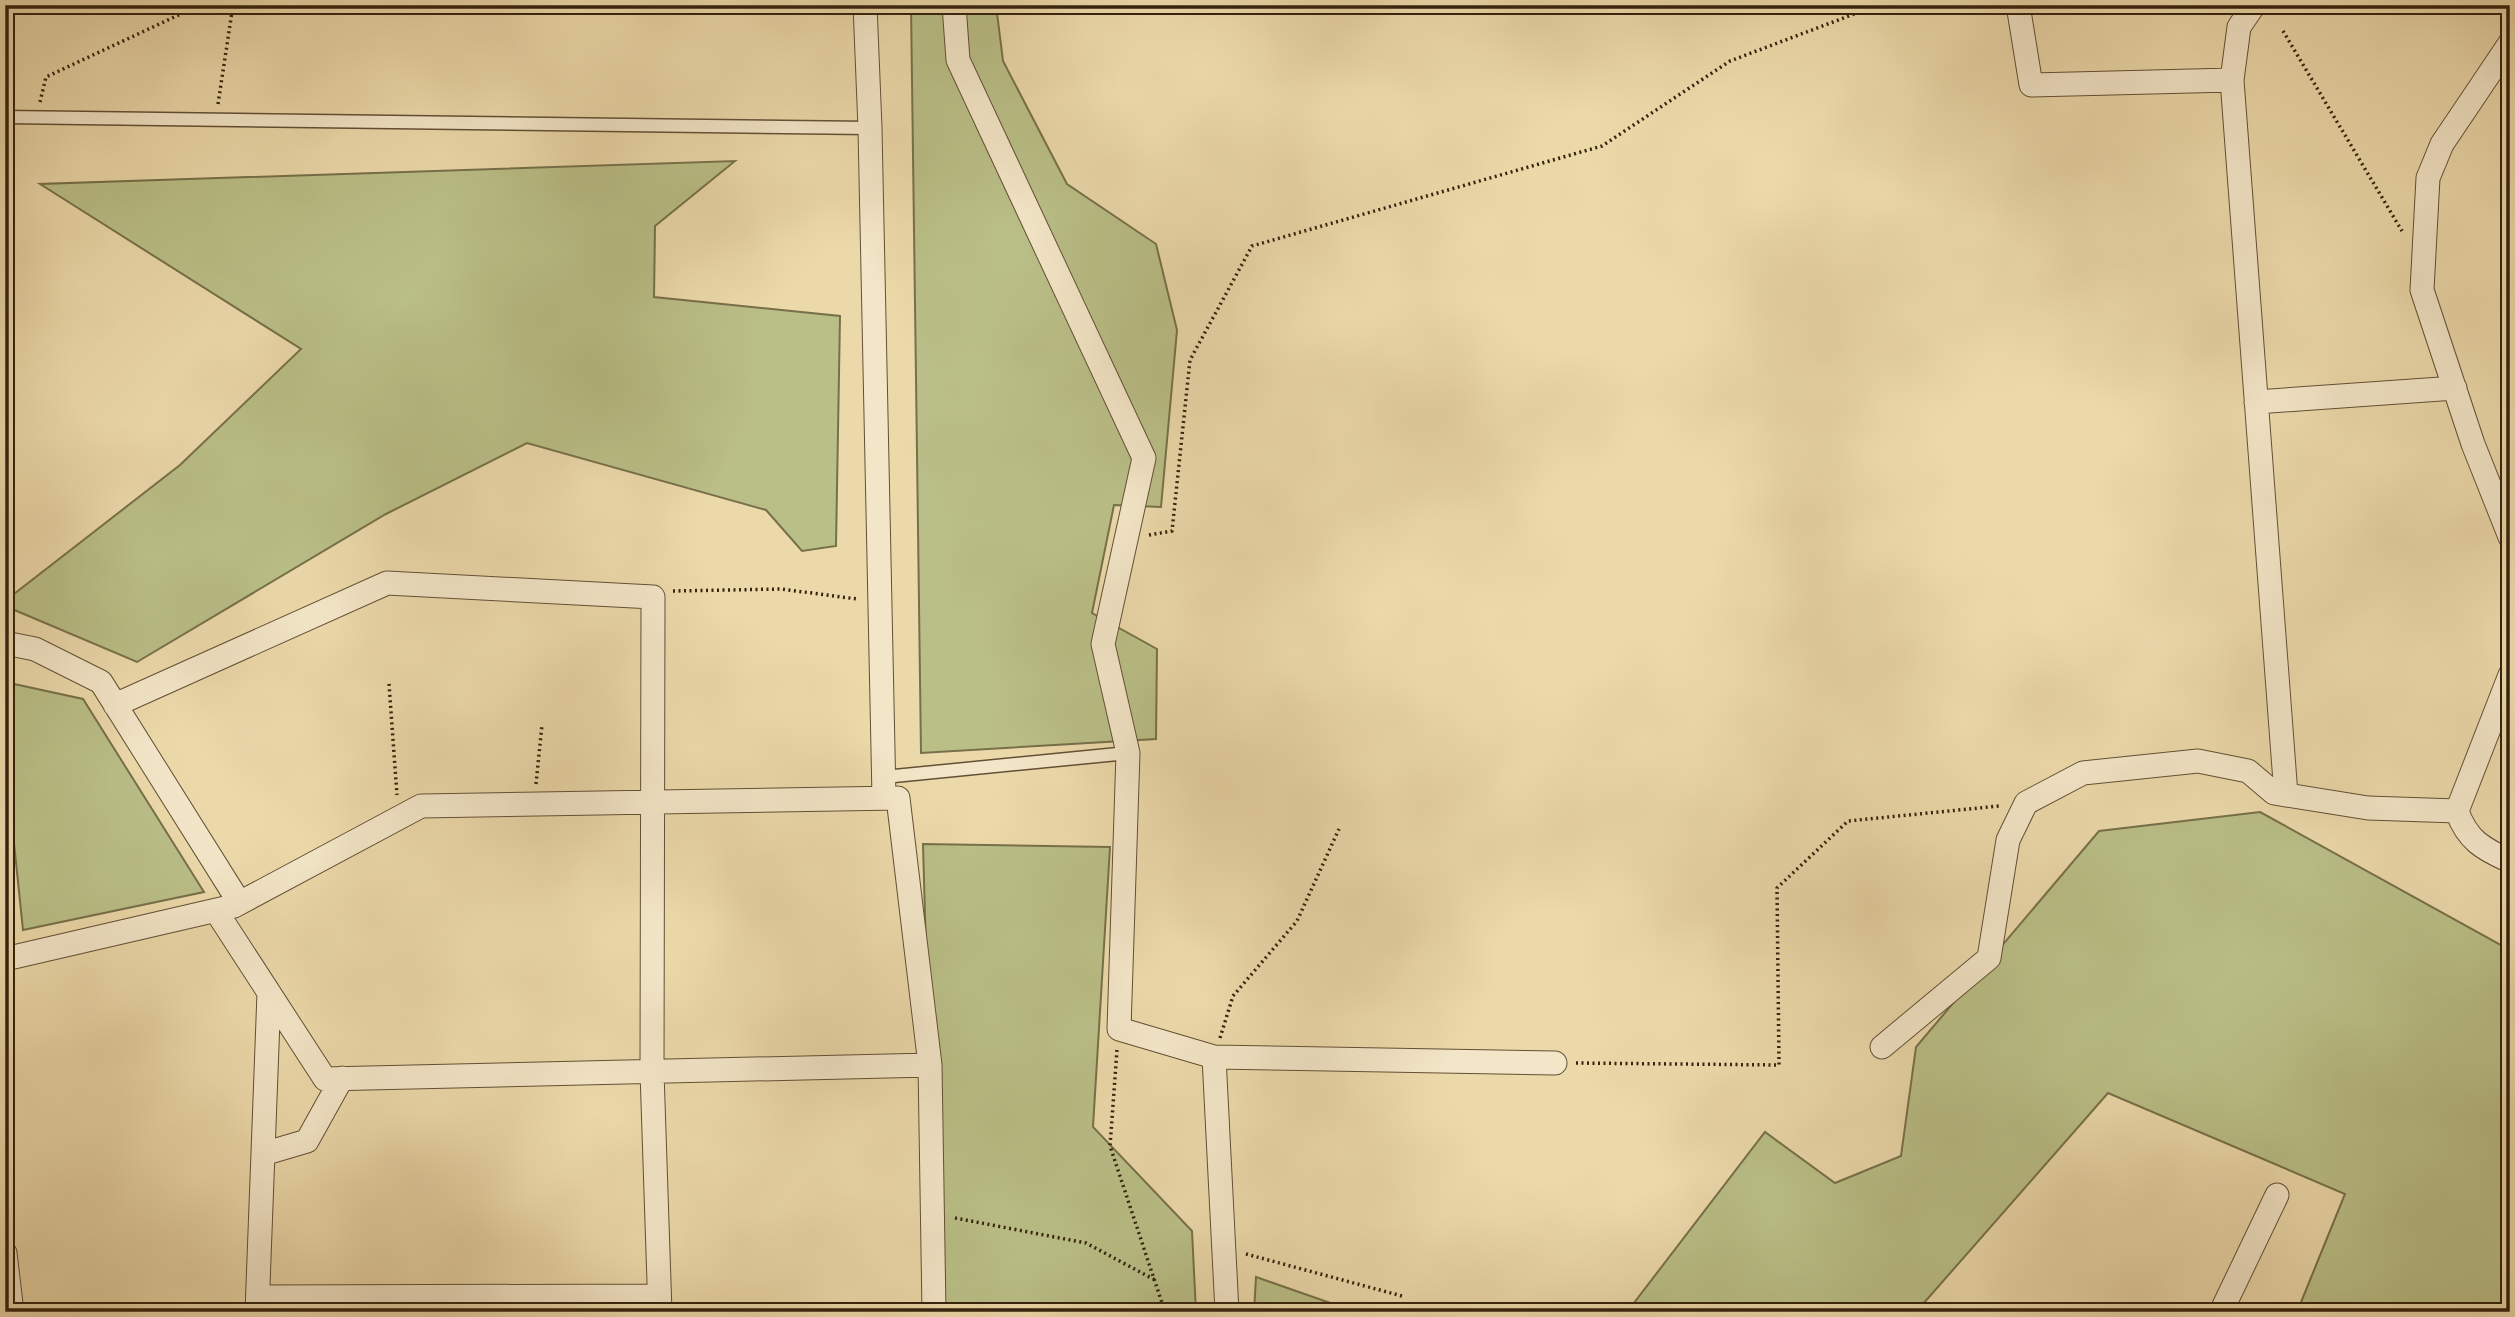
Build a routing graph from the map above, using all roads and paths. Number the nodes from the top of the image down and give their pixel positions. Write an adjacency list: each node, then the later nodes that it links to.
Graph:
1 (200, 5): 12 (path)
2 (233, 5): 13 (path)
3 (865, 5): 14 (street)
4 (954, 5): 19 (street)
5 (1878, 5): 19 (path)
6 (2018, 5): 10 (street)
7 (2255, 5): 10 (street)
8 (2283, 31): 15 (path)
9 (2510, 43): 16 (street)
10 (2232, 80): 17 (street)
11 (5, 117): 12 (lane)
12 (36, 117): 13 (lane)
13 (216, 120): 14 (lane)
14 (870, 128): 21 (street)
15 (2402, 231)
16 (2455, 388): 17 (street); 18 (street)
17 (2256, 402): 29 (street)
18 (2510, 537)
19 (1126, 540): 27 (street)
20 (653, 597): 21 (path); 25 (street); 30 (street)
21 (880, 602): 28 (street)
22 (5, 643): 25 (street)
23 (2510, 676): 33 (street)
24 (388, 684): 34 (path)
25 (115, 705): 37 (street)
26 (542, 725): 32 (path)
27 (1128, 753): 28 (lane); 41 (street)
28 (884, 787): 30 (street); 45 (street)
29 (2286, 795): 31 (street); 33 (street)
30 (653, 802): 32 (street); 46 (street)
31 (2026, 803): 42 (street); 44 (path)
32 (534, 804): 34 (street)
33 (2456, 811): 36 (street)
34 (399, 818): 37 (street)
35 (1339, 829): 43 (path)
36 (2510, 861)
37 (239, 902): 38 (street)
38 (216, 911): 39 (street); 40 (street)
39 (5, 960)
40 (269, 993): 47 (street); 48 (street)
41 (1119, 1029): 43 (street); 53 (path)
42 (1882, 1047)
43 (1214, 1057): 44 (street); 51 (street)
44 (1555, 1063)
45 (930, 1065): 46 (street); 50 (street)
46 (652, 1072): 47 (street); 56 (street)
47 (342, 1078): 48 (street)
48 (263, 1154): 55 (street)
49 (2277, 1195): 61 (street)
50 (932, 1213): 53 (path); 58 (street)
51 (1224, 1248): 54 (path); 60 (street)
52 (5, 1253): 57 (street)
53 (1155, 1280): 59 (path)
54 (1402, 1296)
55 (258, 1304): 56 (street)
56 (659, 1304)
57 (12, 1312)
58 (934, 1312)
59 (1165, 1312)
60 (1227, 1312)
61 (2221, 1312)

